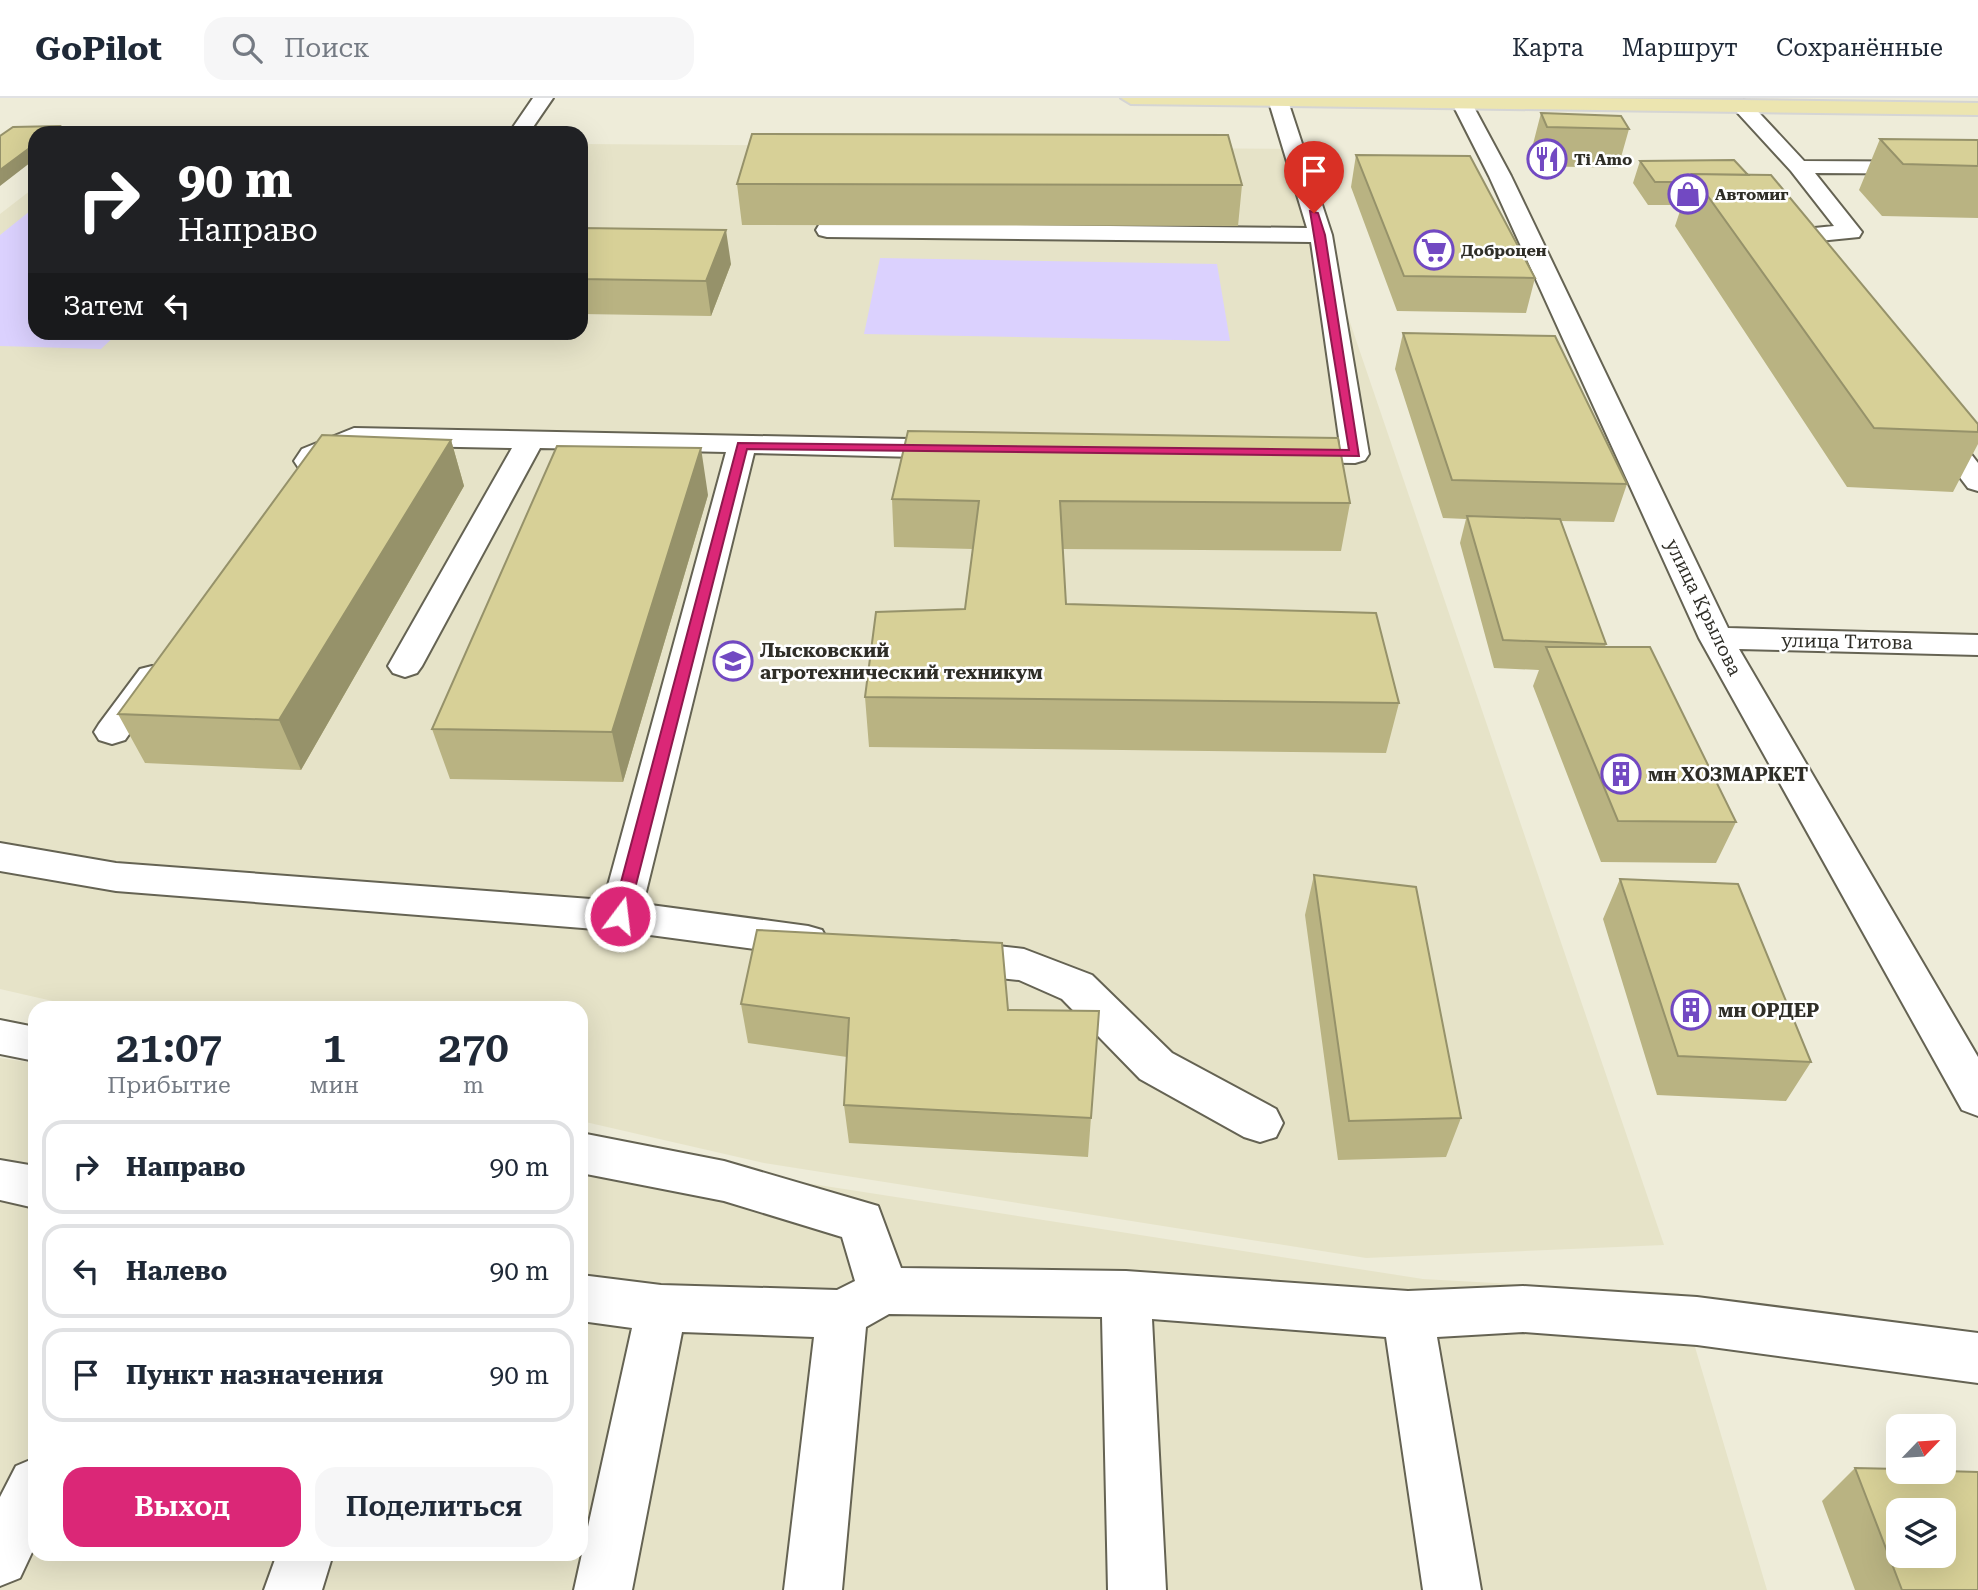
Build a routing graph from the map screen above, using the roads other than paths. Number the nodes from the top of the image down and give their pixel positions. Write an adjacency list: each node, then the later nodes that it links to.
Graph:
1 (544, 98): 8 (street)
2 (1131, 98): 3 (main road)
3 (1278, 99): 5 (main road); 12 (street)
4 (1544, 100): 5 (main road); 6 (main road)
5 (1461, 101): 21 (street, улица Крылова)
6 (1742, 106): 7 (main road); 9 (street)
7 (1978, 109)
8 (524, 126)
9 (1798, 167): 10 (street); 13 (street)
10 (1978, 168)
11 (827, 230): 12 (street)
12 (1321, 235): 18 (street)
13 (1826, 280)
14 (1924, 411): 20 (street)
15 (530, 440): 16 (street); 19 (street); 24 (street)
16 (742, 446): 17 (street); 27 (street)
17 (979, 449)
18 (1258, 453)
19 (296, 477)
20 (1976, 478)
21 (1716, 638): 22 (street, улица Титова); 32 (street, улица Крылова)
22 (1978, 645)
23 (168, 655): 25 (street)
24 (405, 666)
25 (112, 732)
26 (0, 857): 27 (street)
27 (620, 916): 28 (street)
28 (843, 946)
29 (920, 954): 33 (street)
30 (0, 1037): 31 (street)
31 (28, 1043)
32 (1978, 1097)
33 (1260, 1123)
34 (588, 1154): 39 (street)
35 (0, 1180): 36 (street)
36 (28, 1186)
37 (1126, 1294): 39 (street); 41 (street); 49 (street)
38 (588, 1299): 40 (street)
39 (863, 1303): 40 (street); 48 (street)
40 (661, 1308): 47 (street)
41 (1408, 1315): 42 (street); 50 (street)
42 (1978, 1358)
43 (28, 1500): 44 (street)
44 (0, 1558)
45 (303, 1561): 46 (street)
46 (293, 1590)
47 (603, 1590)
48 (813, 1590)
49 (1137, 1590)
50 (1452, 1590)

